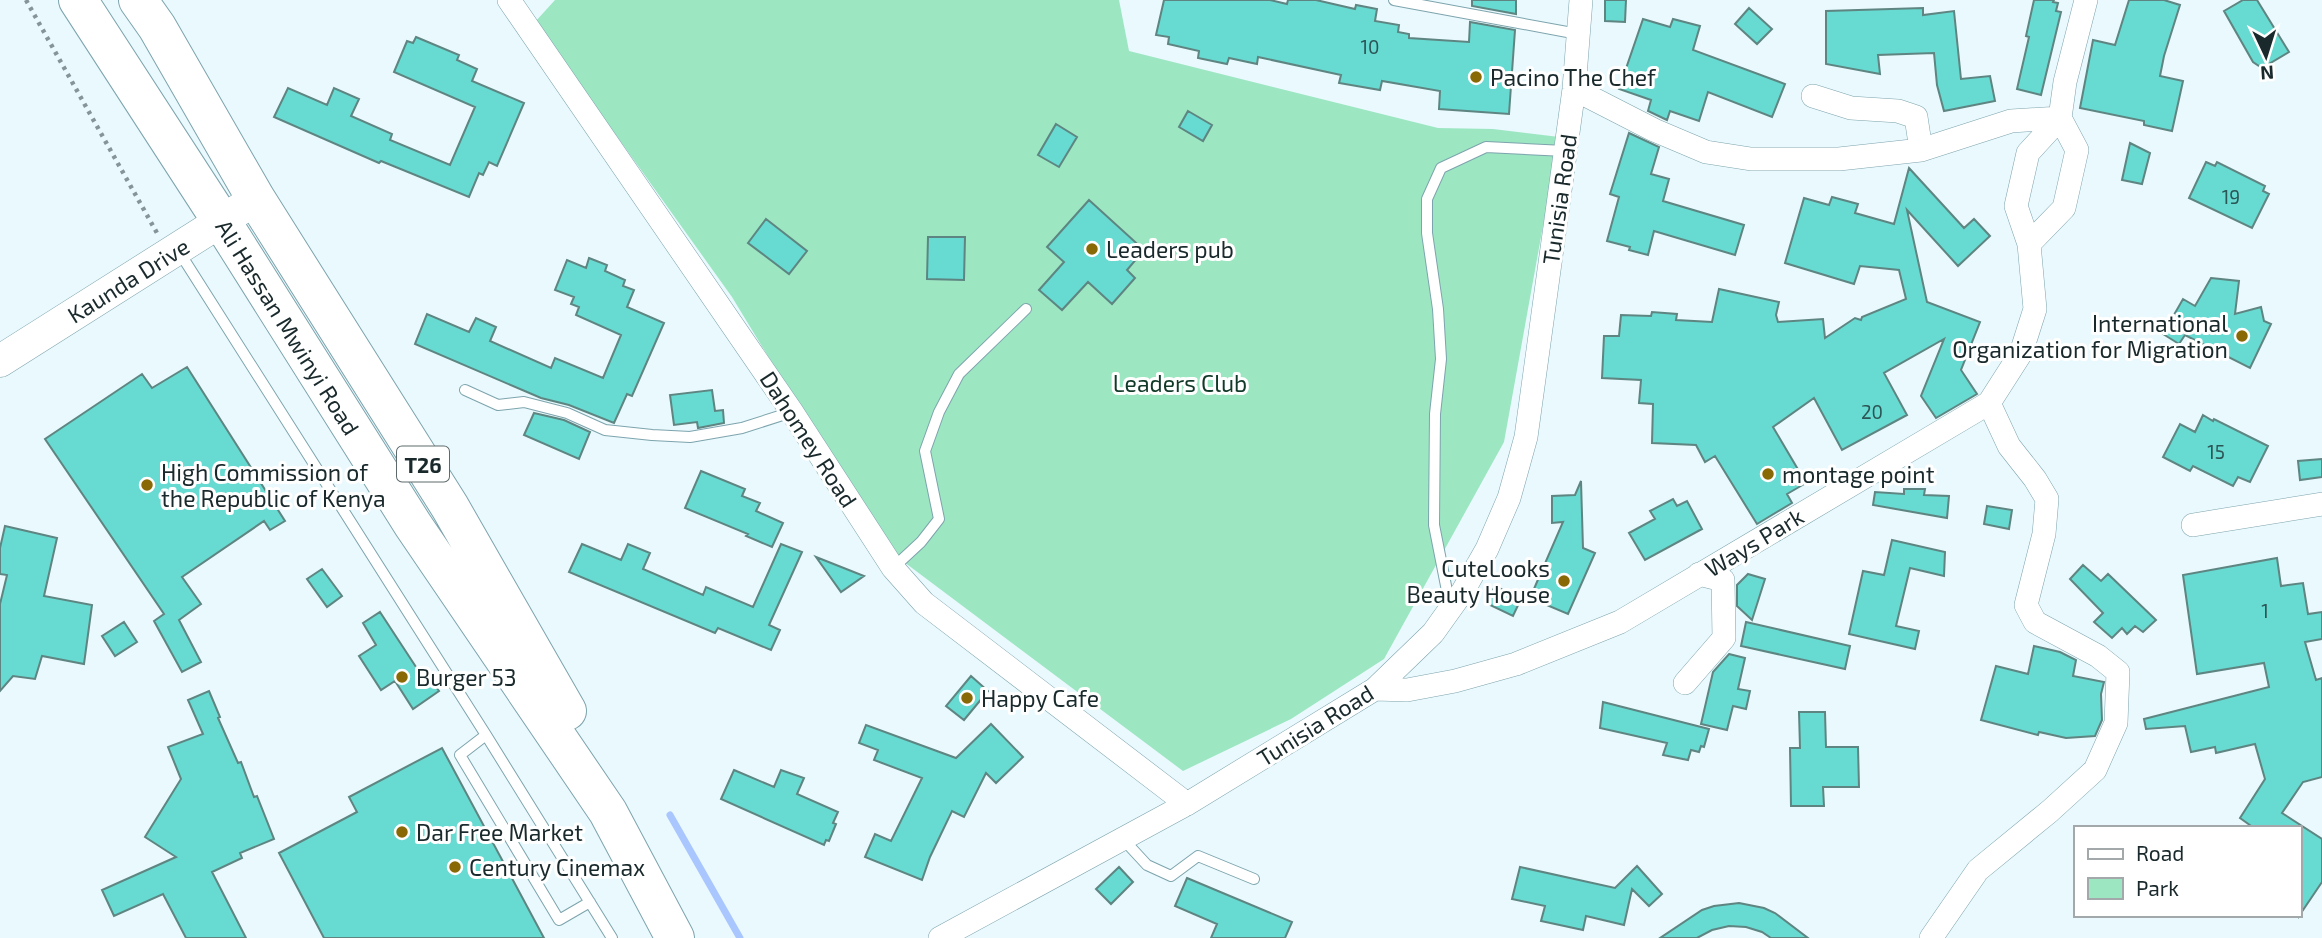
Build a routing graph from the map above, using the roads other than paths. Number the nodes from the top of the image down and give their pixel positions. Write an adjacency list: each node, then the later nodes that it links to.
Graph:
1 (78, 0): 15 (highway, Ali Hassan Mwinyi Road / T26)
2 (138, 0): 14 (highway, Ali Hassan Mwinyi Road / T26)
3 (509, 0): 21 (street, Dahomey Road)
4 (1394, 0): 7 (lane)
5 (1581, 0): 8 (street, Tunisia Road)
6 (2086, 0): 11 (street)
7 (1412, 2): 8 (lane)
8 (1578, 34): 9 (street, Tunisia Road)
9 (1574, 89): 12 (street, Tunisia Road); 13 (street)
10 (1813, 96): 13 (street)
11 (2060, 118): 13 (street); 16 (street, Ways Park); 16 (street)
12 (1565, 150): 28 (street, Tunisia Road); 28 (lane)
13 (1922, 150)
14 (256, 199): 15 (street, Kaunda Drive); 38 (highway, Ali Hassan Mwinyi Road / T26)
15 (197, 236): 18 (street, Kaunda Drive); 31 (lane); 37 (highway, Ali Hassan Mwinyi Road / T26)
16 (2029, 244): 20 (street, Ways Park)
17 (1026, 309): 25 (lane)
18 (0, 361)
19 (465, 390): 21 (lane)
20 (1989, 403): 23 (street, Ways Park); 40 (street)
21 (792, 412): 25 (street, Dahomey Road)
22 (2322, 504): 24 (street)
23 (1794, 518): 26 (street, Ways Park); 27 (street)
24 (2193, 525)
25 (893, 568): 32 (street, Dahomey Road)
26 (1699, 575): 27 (street); 30 (street, Ways Park)
27 (1723, 580): 29 (street)
28 (1450, 609): 30 (street, Tunisia Road)
29 (1685, 683)
30 (1375, 689): 32 (street, Tunisia Road)
31 (486, 735): 35 (lane); 35 (lane)
32 (1187, 804): 33 (street, Tunisia Road)
33 (1123, 839): 34 (lane); 39 (street, Tunisia Road)
34 (1254, 879)
35 (590, 902): 36 (lane)
36 (612, 938)
37 (676, 938)
38 (692, 938)
39 (940, 938)
40 (1931, 938)

